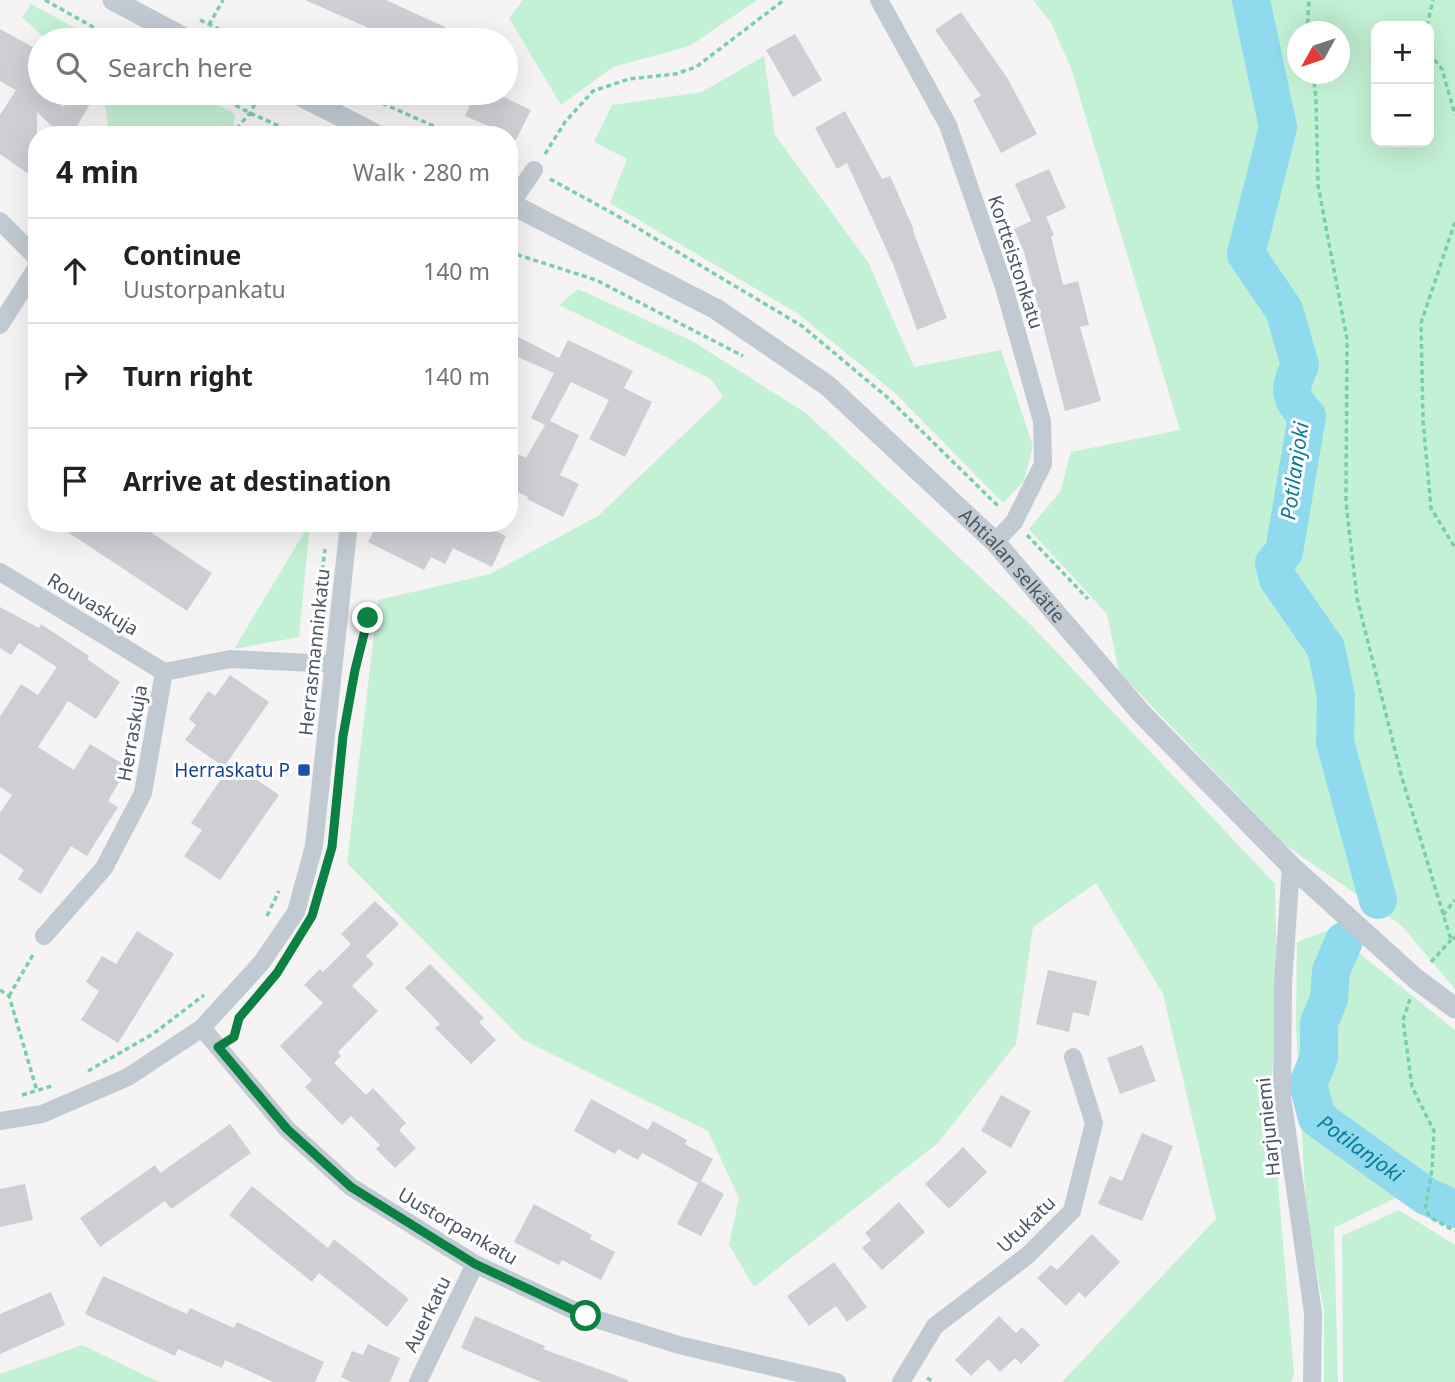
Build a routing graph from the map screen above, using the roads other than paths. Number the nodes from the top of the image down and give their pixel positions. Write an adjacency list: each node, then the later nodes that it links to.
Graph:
1 (113, 0): 3 (street)
2 (879, 0): 14 (street, Kortteistonkatu)
3 (166, 28)
4 (318, 105): 5 (street)
5 (359, 126)
6 (534, 170): 7 (street)
7 (518, 193)
8 (518, 208): 14 (street, Ahtialan selkätie)
9 (0, 221): 10 (street)
10 (28, 249)
11 (28, 281): 12 (street)
12 (0, 325)
13 (348, 532): 16 (street, Herrasmanninkatu)
14 (995, 542): 18 (street, Ahtialan selkätie)
15 (0, 572): 17 (street, Rouvaskuja)
16 (334, 664): 17 (street); 21 (street, Herrasmanninkatu)
17 (164, 673): 19 (street, Herraskuja)
18 (1291, 866): 20 (street, Ahtialan selkätie); 28 (street, Harjuniemi)
19 (44, 936)
20 (1455, 1008)
21 (202, 1028): 23 (street, Herrasmanninkatu); 24 (street, Uustorpankatu)
22 (1073, 1057): 27 (street, Utukatu)
23 (0, 1121)
24 (475, 1264): 25 (street, Auerkatu); 26 (street, Uustorpankatu)
25 (418, 1382)
26 (837, 1382)
27 (901, 1382)
28 (1312, 1382)

